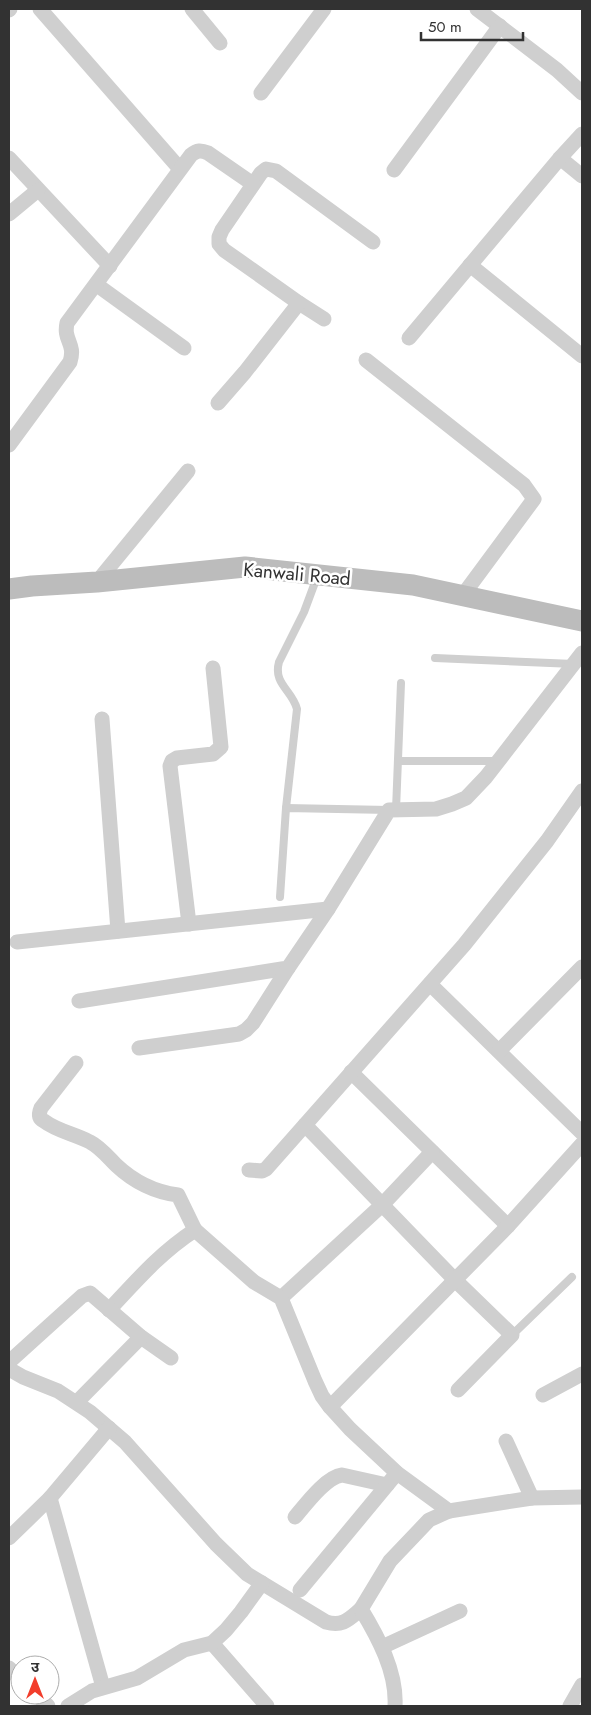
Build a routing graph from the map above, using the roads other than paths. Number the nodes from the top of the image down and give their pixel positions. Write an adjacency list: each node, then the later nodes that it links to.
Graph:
1 (40, 9): 12 (street)
2 (192, 9): 6 (street)
3 (324, 9): 7 (street)
4 (477, 9): 5 (street)
5 (500, 26): 8 (street); 13 (street)
6 (220, 43)
7 (261, 93)
8 (582, 93)
9 (582, 134): 11 (street)
10 (9, 158): 16 (street)
11 (560, 158): 14 (street); 19 (street)
12 (180, 169): 15 (street); 20 (street)
13 (394, 170)
14 (582, 176)
15 (253, 184): 18 (street); 22 (street)
16 (38, 190): 17 (street); 20 (street)
17 (9, 214)
18 (373, 242)
19 (470, 265): 24 (street); 26 (street)
20 (110, 266): 21 (street)
21 (97, 284): 25 (street); 29 (street)
22 (299, 303): 23 (street); 28 (street)
23 (324, 319)
24 (409, 338)
25 (184, 348)
26 (582, 356)
27 (366, 360): 34 (street)
28 (218, 403)
29 (9, 445)
30 (188, 471): 32 (street)
31 (318, 575): 32 (street, Kanwali Road); 34 (street, Kanwali Road); 44 (lane)
32 (97, 582): 33 (street, Kanwali Road)
33 (9, 589)
34 (463, 595): 35 (street, Kanwali Road)
35 (582, 621)
36 (435, 658): 37 (lane)
37 (578, 658): 42 (street)
38 (213, 668): 48 (street)
39 (401, 683): 41 (lane)
40 (102, 719): 49 (street)
41 (399, 761): 42 (lane); 45 (lane)
42 (499, 761): 45 (street)
43 (582, 790): 53 (street)
44 (286, 808): 45 (lane); 46 (lane)
45 (392, 810): 47 (street)
46 (280, 897)
47 (328, 909): 48 (street); 52 (street)
48 (189, 924): 49 (street)
49 (118, 931): 50 (street)
50 (17, 942)
51 (582, 967): 56 (street)
52 (288, 968): 54 (street); 55 (street)
53 (430, 984): 56 (street); 58 (street)
54 (79, 1002)
55 (139, 1048)
56 (499, 1051): 60 (street)
57 (76, 1063): 66 (street)
58 (351, 1072): 59 (street); 62 (street)
59 (305, 1126): 63 (street); 64 (street)
60 (582, 1133)
61 (582, 1144): 65 (street)
62 (432, 1152): 64 (street); 65 (street)
63 (249, 1170)
64 (382, 1204): 68 (street); 69 (street)
65 (508, 1226): 68 (street)
66 (195, 1230): 69 (street); 70 (street)
67 (572, 1277): 71 (lane)
68 (455, 1280): 71 (street); 80 (street)
69 (281, 1298): 80 (street)
70 (109, 1310): 72 (street); 74 (street)
71 (512, 1335): 77 (street)
72 (141, 1337): 73 (street); 79 (street)
73 (171, 1358)
74 (9, 1362)
75 (9, 1368): 79 (street)
76 (582, 1374): 78 (street)
77 (458, 1390)
78 (543, 1395)
79 (76, 1402): 81 (street)
80 (330, 1407): 83 (street)
81 (109, 1428): 86 (street); 91 (street)
82 (506, 1441): 87 (street)
83 (397, 1473): 84 (street); 88 (street)
84 (387, 1485): 89 (street); 92 (street)
85 (582, 1497): 87 (street)
86 (50, 1498): 90 (street); 98 (street)
87 (532, 1498): 88 (street)
88 (449, 1511): 93 (street)
89 (295, 1517)
90 (9, 1538)
91 (262, 1583): 93 (street); 95 (street)
92 (300, 1590)
93 (361, 1609): 96 (street)
94 (460, 1611): 96 (street)
95 (212, 1642): 98 (street); 100 (street)
96 (382, 1647): 101 (street)
97 (582, 1685): 102 (street)
98 (103, 1687): 99 (street)
99 (68, 1706)
100 (267, 1706)
101 (395, 1706)
102 (570, 1706)

